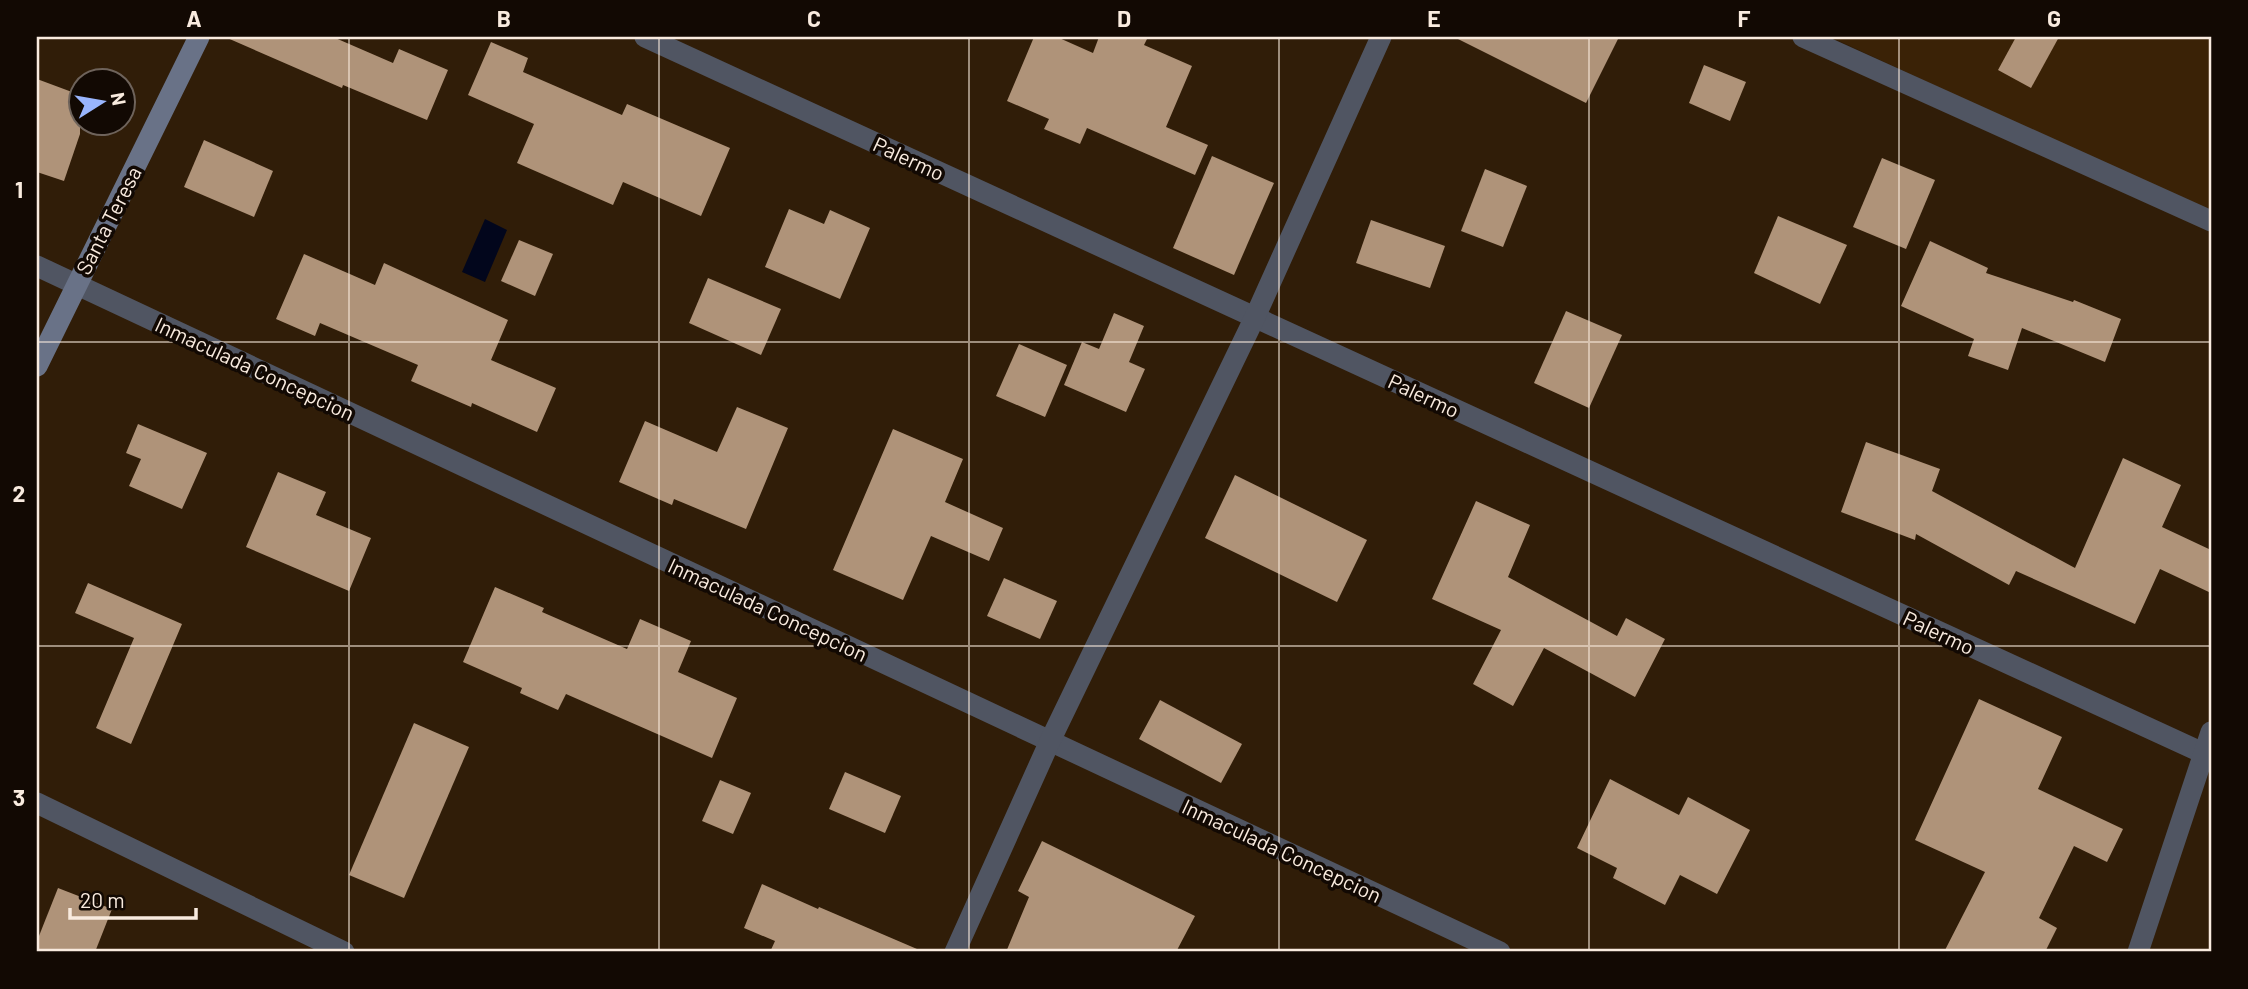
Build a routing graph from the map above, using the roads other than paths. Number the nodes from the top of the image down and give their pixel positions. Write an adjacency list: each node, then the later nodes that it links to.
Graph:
1 (199, 37): 7 (street, Santa Teresa)
2 (645, 37): 8 (street, Palermo)
3 (1381, 37): 8 (street)
4 (1803, 37): 5 (street)
5 (2211, 220)
6 (37, 266): 7 (street, Inmaculada Concepcion)
7 (76, 284): 9 (street, Santa Teresa); 11 (street, Inmaculada Concepcion)
8 (1255, 317): 11 (street); 12 (street, Palermo)
9 (37, 366)
10 (2211, 732): 12 (street)
11 (1050, 741): 15 (street); 16 (street, Inmaculada Concepcion)
12 (2203, 753): 17 (street)
13 (37, 803): 14 (street)
14 (344, 952)
15 (955, 952)
16 (1500, 952)
17 (2138, 952)

